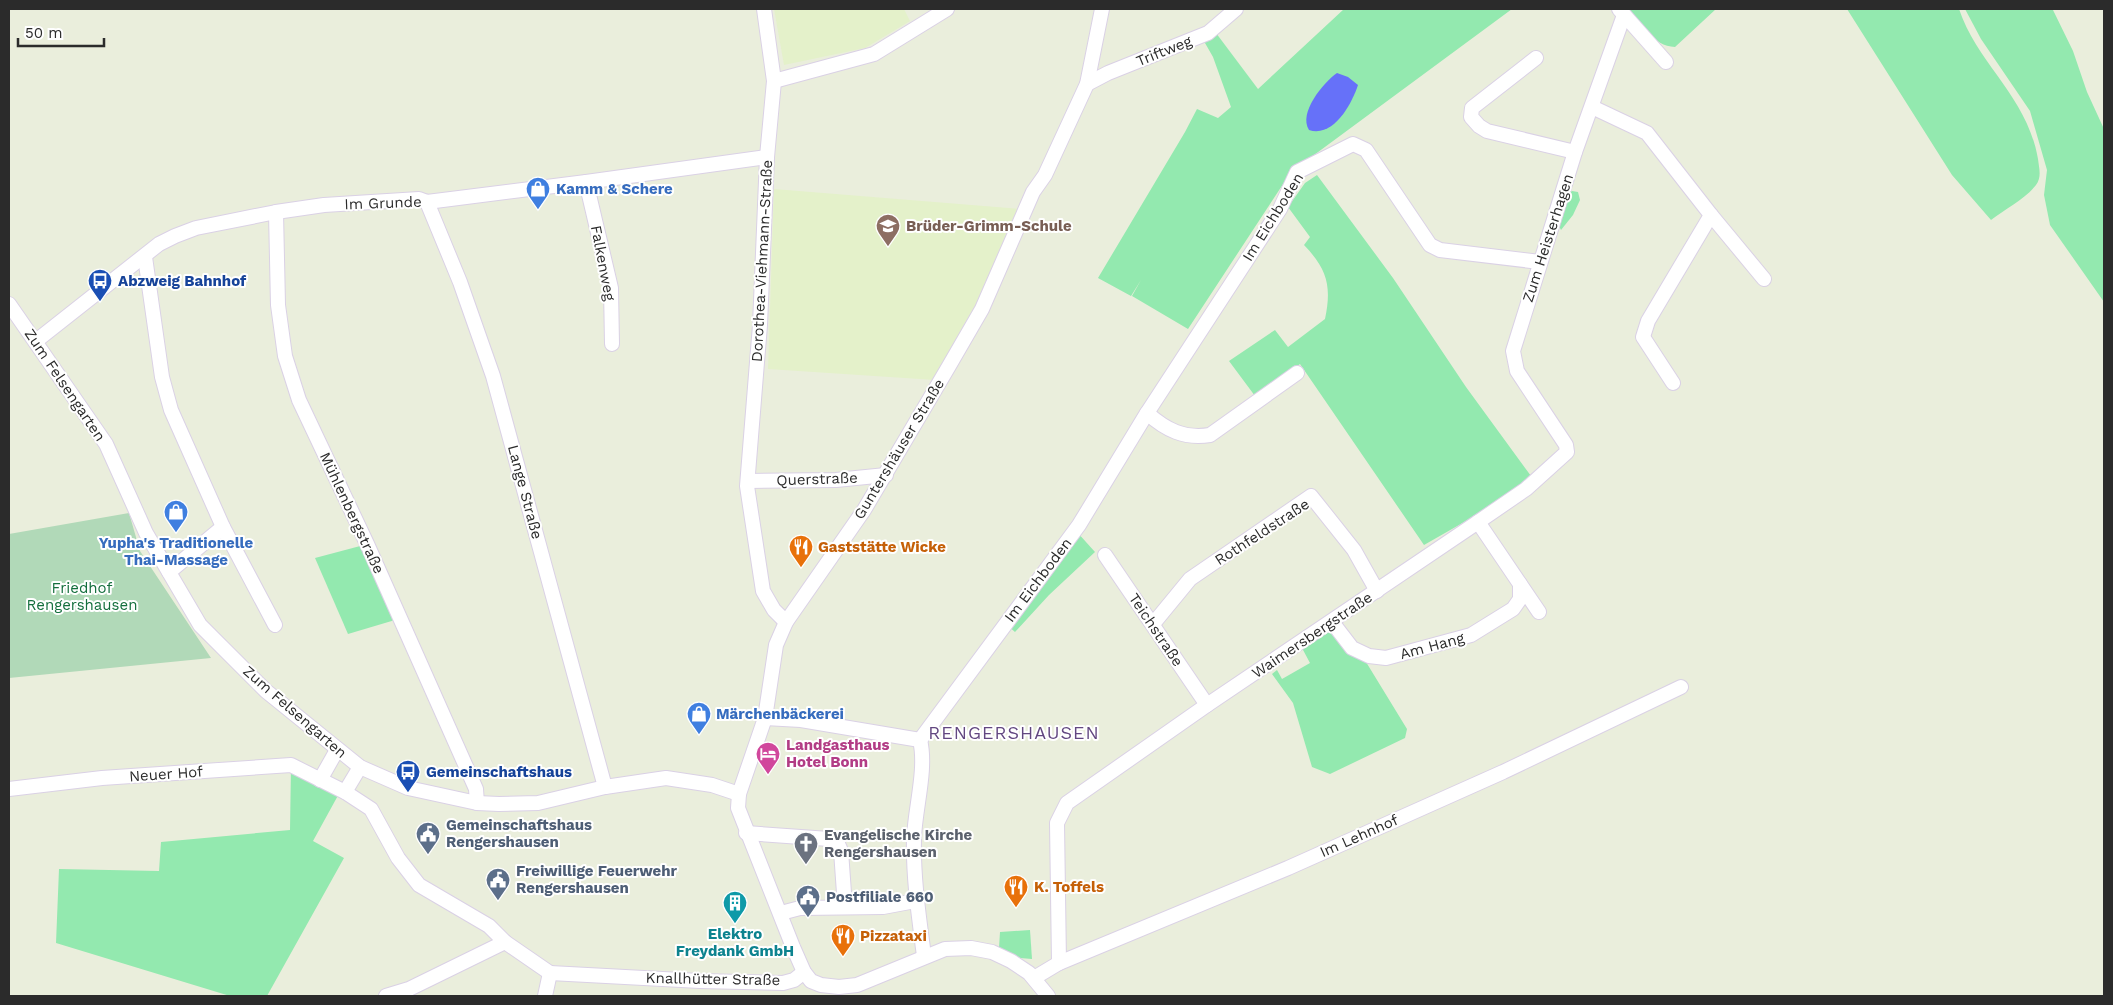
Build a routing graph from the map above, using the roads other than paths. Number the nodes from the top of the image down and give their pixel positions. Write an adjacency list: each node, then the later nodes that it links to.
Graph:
1 (764, 9): 8 (street, Dorothea-Viehmann-Straße)
2 (947, 9): 8 (street)
3 (1102, 9): 9 (street, Guntershäuser Straße)
4 (1236, 9): 9 (street, Triftweg)
5 (1621, 12): 7 (street, Zum Heisterhagen); 10 (street, Zum Heisterhagen)
6 (1536, 58): 11 (street)
7 (1666, 62)
8 (774, 80): 12 (street, Dorothea-Viehmann-Straße)
9 (1087, 84): 27 (street, Guntershäuser Straße)
10 (1592, 108): 11 (street, Zum Heisterhagen); 16 (street)
11 (1575, 152): 18 (street, Zum Heisterhagen)
12 (767, 157): 13 (street, Im Grunde); 28 (street, Dorothea-Viehmann-Straße)
13 (586, 182): 14 (street, Im Grunde); 23 (street, Falkenweg)
14 (427, 202): 15 (street, Im Grunde); 47 (street, Lange Straße)
15 (276, 212): 17 (street, Im Grunde); 51 (street, Mühlenbergstraße)
16 (1711, 215): 19 (street); 25 (street)
17 (145, 257): 22 (street, Im Grunde); 30 (street)
18 (1540, 262): 21 (street, Zum Heisterhagen); 26 (street, Im Eichboden)
19 (1764, 279)
20 (9, 304): 22 (street, Zum Felsengarten)
21 (1521, 323): 29 (street, Waimersbergstraße)
22 (36, 340): 32 (street, Zum Felsengarten)
23 (612, 344)
24 (1297, 373): 26 (street)
25 (1673, 383)
26 (1147, 413): 43 (street, Im Eichboden)
27 (886, 475): 28 (street, Querstraße); 36 (street, Guntershäuser Straße)
28 (748, 481): 36 (street, Dorothea-Viehmann-Straße)
29 (1478, 522): 33 (street); 34 (street, Waimersbergstraße)
30 (223, 527): 32 (street); 39 (street)
31 (1105, 555): 38 (street, Teichstraße)
32 (169, 572): 44 (street, Zum Felsengarten)
33 (1520, 584): 35 (street); 37 (street, Am Hang)
34 (1377, 591): 37 (street, Waimersbergstraße); 38 (street, Rothfeldstraße)
35 (1539, 612)
36 (786, 622): 42 (street, Guntershäuser Straße)
37 (1332, 622): 41 (street, Waimersbergstraße)
38 (1153, 624): 41 (street, Teichstraße)
39 (275, 625)
40 (1682, 687): 58 (street, Im Lehnhof)
41 (1207, 705): 58 (street, Waimersbergstraße)
42 (765, 718): 43 (street); 50 (street, Guntershäuser Straße)
43 (920, 740): 53 (street)
44 (337, 750): 45 (street, Zum Felsengarten); 46 (street)
45 (360, 767): 49 (street); 51 (street, Zum Felsengarten)
46 (320, 780): 48 (street, Neuer Hof); 49 (street, Neuer Hof)
47 (605, 787): 50 (street, Zum Felsengarten); 51 (street, Zum Felsengarten)
48 (9, 789)
49 (345, 792): 56 (street, Neuer Hof)
50 (738, 794): 52 (street, Guntershäuser Straße)
51 (477, 803)
52 (746, 833): 54 (street); 55 (street, Guntershäuser Straße)
53 (916, 900): 54 (street); 57 (street)
54 (845, 907): 55 (street)
55 (781, 913): 59 (street, Guntershäuser Straße)
56 (505, 942): 60 (street, Neuer Hof); 62 (street)
57 (924, 956): 59 (street); 61 (street)
58 (1059, 963): 61 (street, Im Lehnhof)
59 (804, 972): 60 (street, Knallhütter Straße)
60 (550, 973): 63 (street)
61 (1034, 978): 64 (street)
62 (386, 996)
63 (545, 996)
64 (1048, 996)

